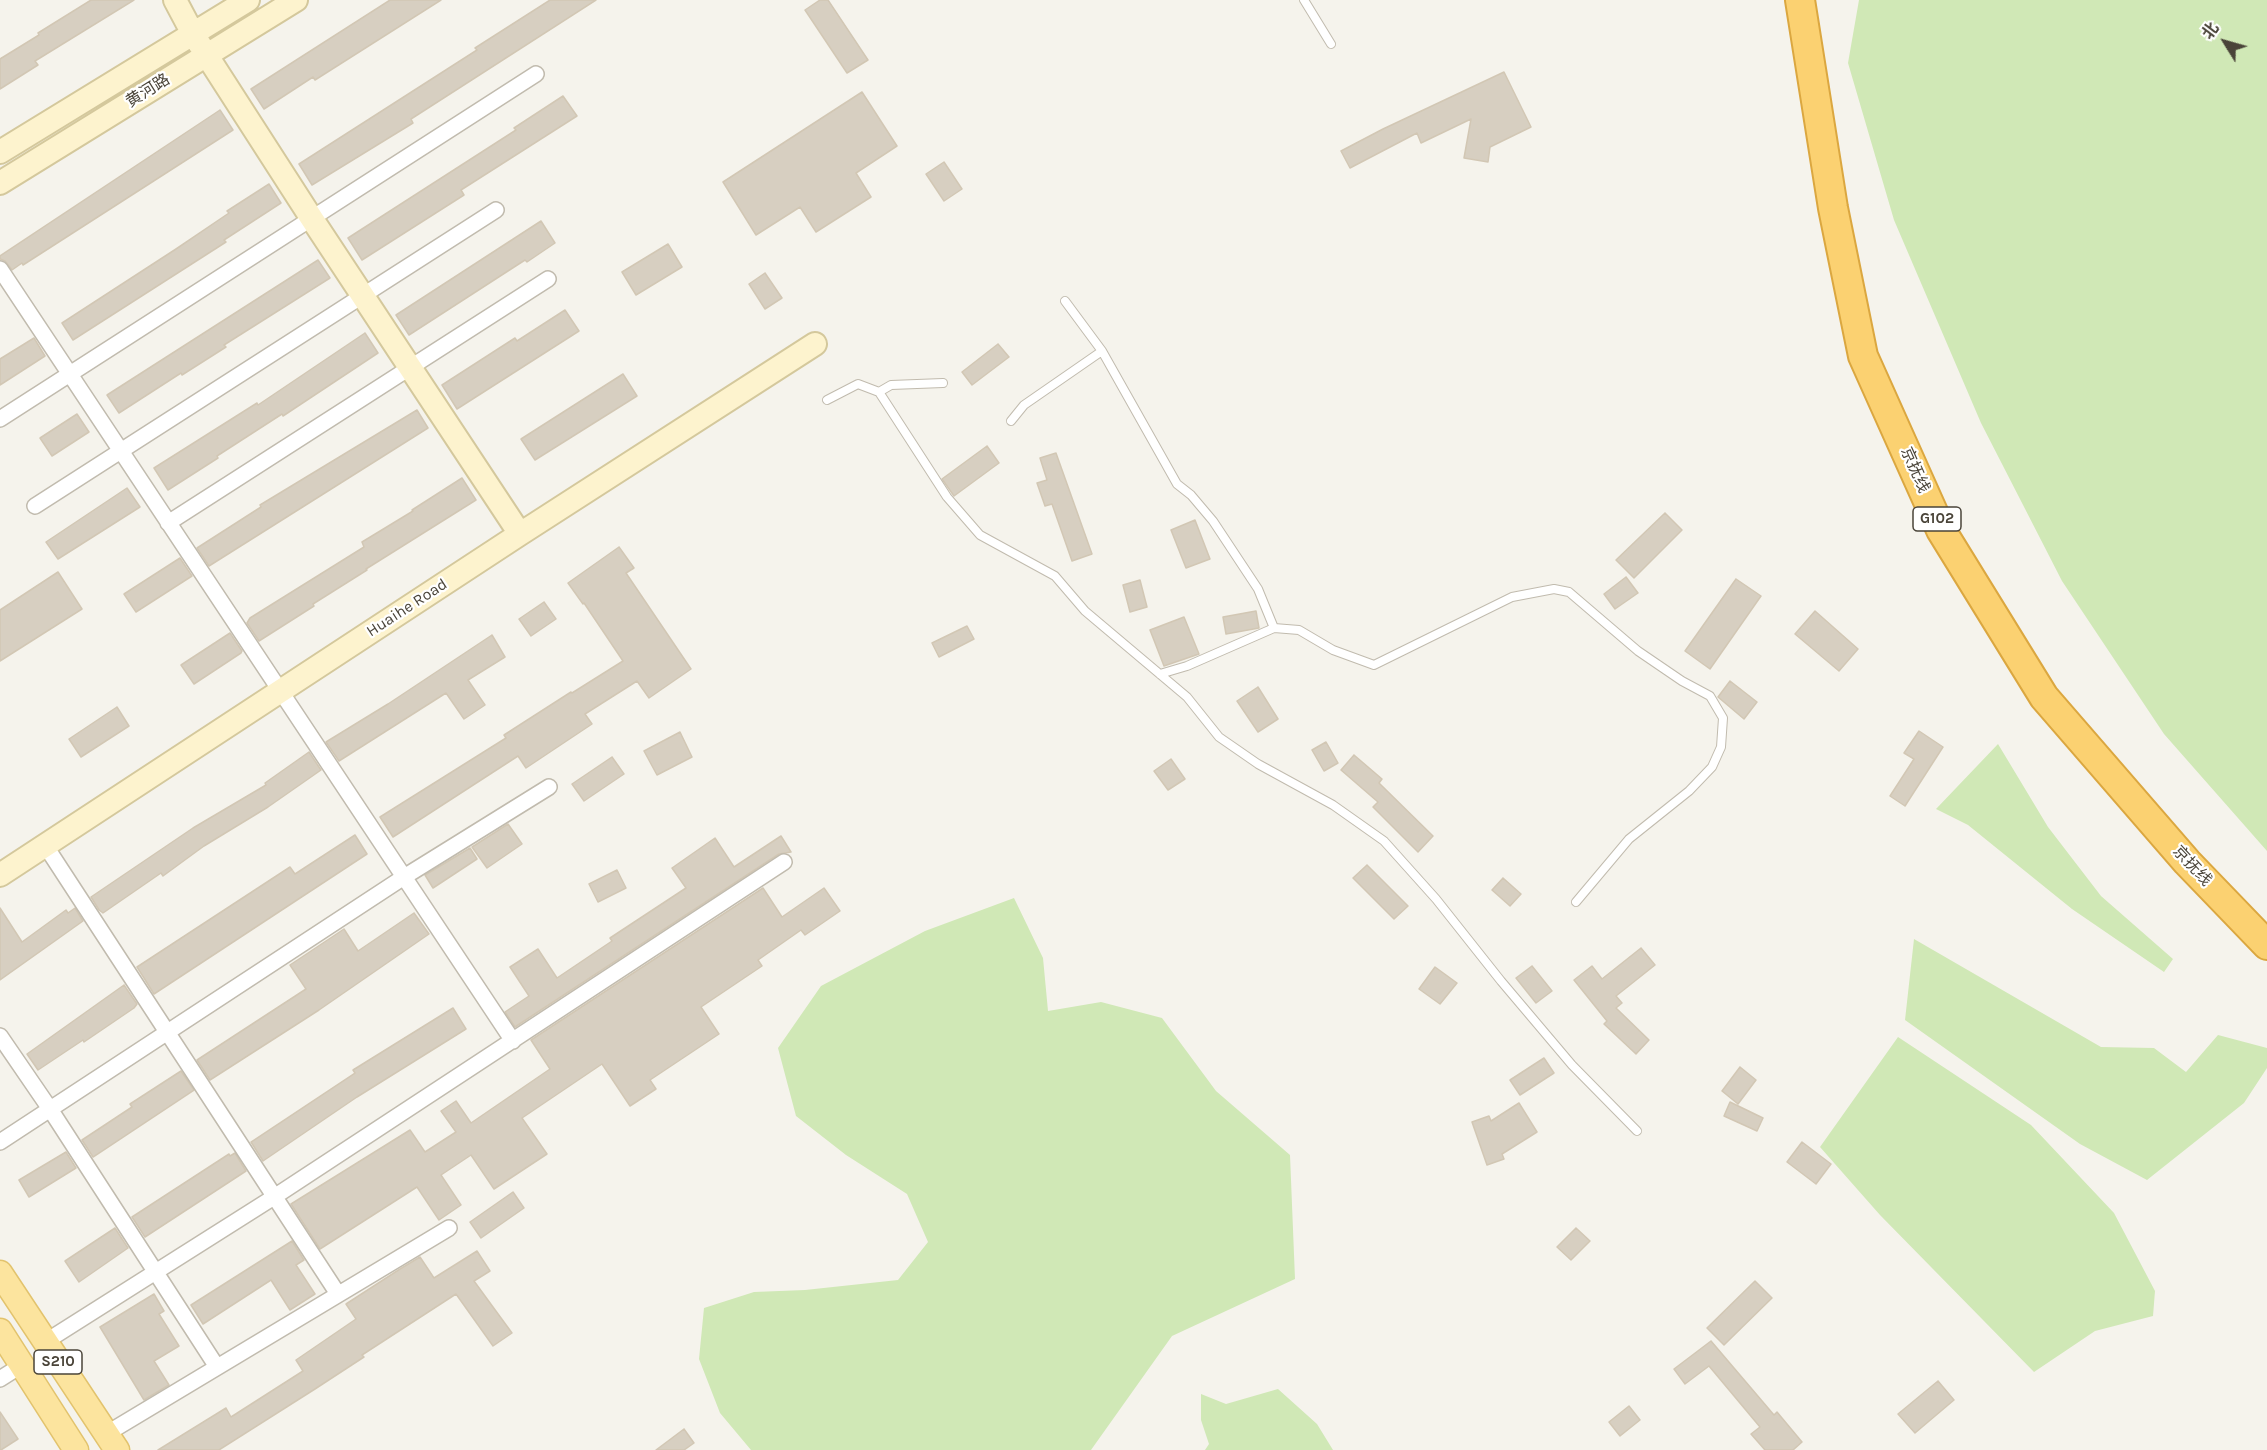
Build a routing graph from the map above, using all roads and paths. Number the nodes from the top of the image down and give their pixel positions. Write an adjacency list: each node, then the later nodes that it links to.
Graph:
1 (175, 0): 6 (street)
2 (248, 0): 6 (street, 黄河路)
3 (296, 0): 8 (street, 黄河路)
4 (1304, 0): 7 (lane)
5 (1800, 0): 40 (highway, 京抚线 / G102)
6 (193, 34): 8 (street); 10 (street, 黄河路)
7 (1331, 44)
8 (207, 55): 11 (street, 黄河路); 13 (street)
9 (536, 74): 13 (street)
10 (0, 152)
11 (0, 183)
12 (496, 210): 16 (street)
13 (312, 219): 16 (street); 21 (street)
14 (0, 269): 21 (street)
15 (548, 279): 20 (street)
16 (362, 296): 20 (street); 27 (street)
17 (1065, 301): 19 (lane)
18 (815, 344): 30 (street, Huaihe Road)
19 (1102, 351): 26 (lane); 31 (lane)
20 (410, 368): 29 (street); 30 (street)
21 (69, 373): 25 (street); 27 (street)
22 (943, 383): 23 (lane)
23 (879, 392): 24 (lane); 32 (lane)
24 (827, 400)
25 (0, 419)
26 (1011, 421)
27 (120, 450): 28 (street); 29 (street)
28 (35, 506)
29 (168, 523): 33 (street)
30 (520, 534): 33 (street, Huaihe Road)
31 (1274, 628): 32 (lane); 39 (lane)
32 (1160, 674): 45 (lane)
33 (280, 691): 35 (street, Huaihe Road); 38 (street)
34 (549, 787): 38 (street)
35 (45, 845): 37 (street, Huaihe Road); 41 (street)
36 (783, 862): 43 (street)
37 (0, 874)
38 (404, 877): 41 (street); 43 (street)
39 (1576, 902)
40 (2267, 945)
41 (168, 1031): 44 (street); 47 (street)
42 (0, 1036): 44 (street)
43 (513, 1041): 47 (street)
44 (50, 1109): 46 (street); 49 (street)
45 (1637, 1131)
46 (0, 1142)
47 (274, 1197): 49 (street); 51 (street)
48 (449, 1228): 51 (street)
49 (154, 1272): 53 (street); 55 (street)
50 (0, 1273): 53 (main road, S210)
51 (338, 1294): 55 (street)
52 (0, 1331): 54 (main road, S210)
53 (45, 1342): 57 (main road, S210)
54 (22, 1365): 56 (street); 58 (main road, S210)
55 (217, 1367): 57 (street)
56 (0, 1379)
57 (111, 1442)
58 (76, 1450)

